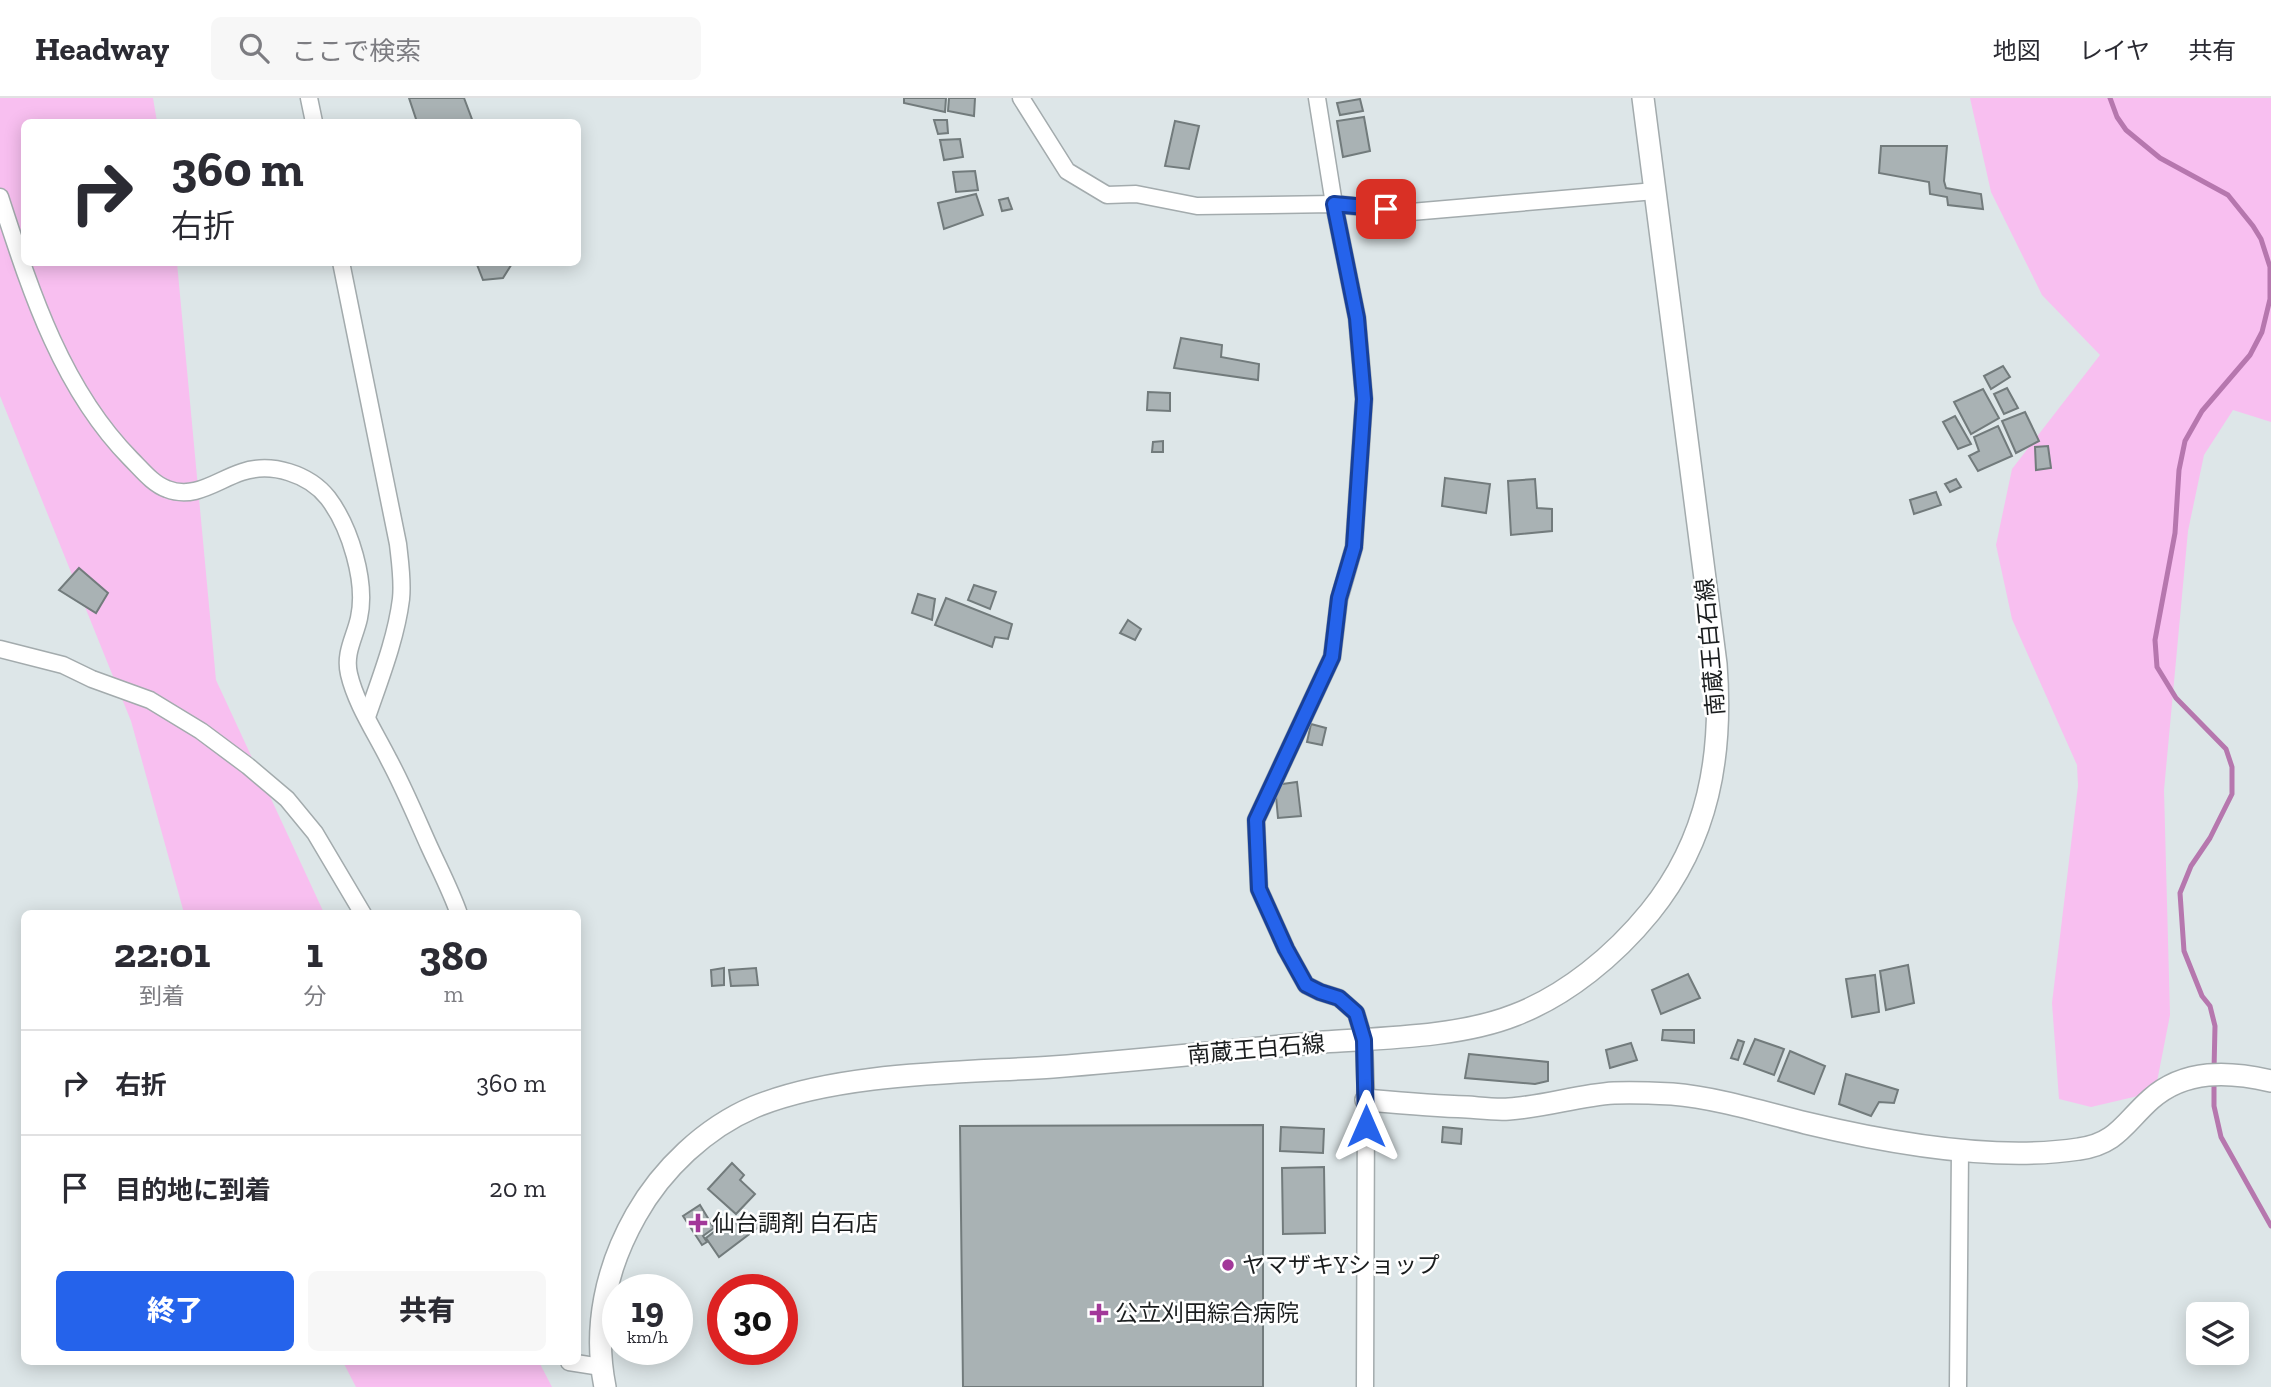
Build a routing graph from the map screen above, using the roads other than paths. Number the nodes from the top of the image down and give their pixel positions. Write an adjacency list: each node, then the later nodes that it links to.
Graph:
1 (309, 98): 5 (street)
2 (1021, 98): 8 (street)
3 (1317, 98): 8 (street)
4 (1643, 98): 6 (main road, 南蔵王白石線)
5 (313, 119)
6 (1655, 191): 8 (street); 16 (main road, 南蔵王白石線)
7 (0, 197): 9 (street)
8 (1334, 204): 16 (street)
9 (21, 259)
10 (23, 266): 13 (street)
11 (342, 266): 13 (street)
12 (0, 649): 14 (street)
13 (367, 716): 15 (street)
14 (361, 910)
15 (457, 910)
16 (1364, 1040): 18 (street); 21 (main road, 南蔵王白石線)
17 (2271, 1081): 19 (main road)
18 (1366, 1101): 19 (main road); 22 (street)
19 (1960, 1149): 23 (street)
20 (576, 1365): 21 (street)
21 (603, 1377)
22 (1365, 1387)
23 (1958, 1387)

